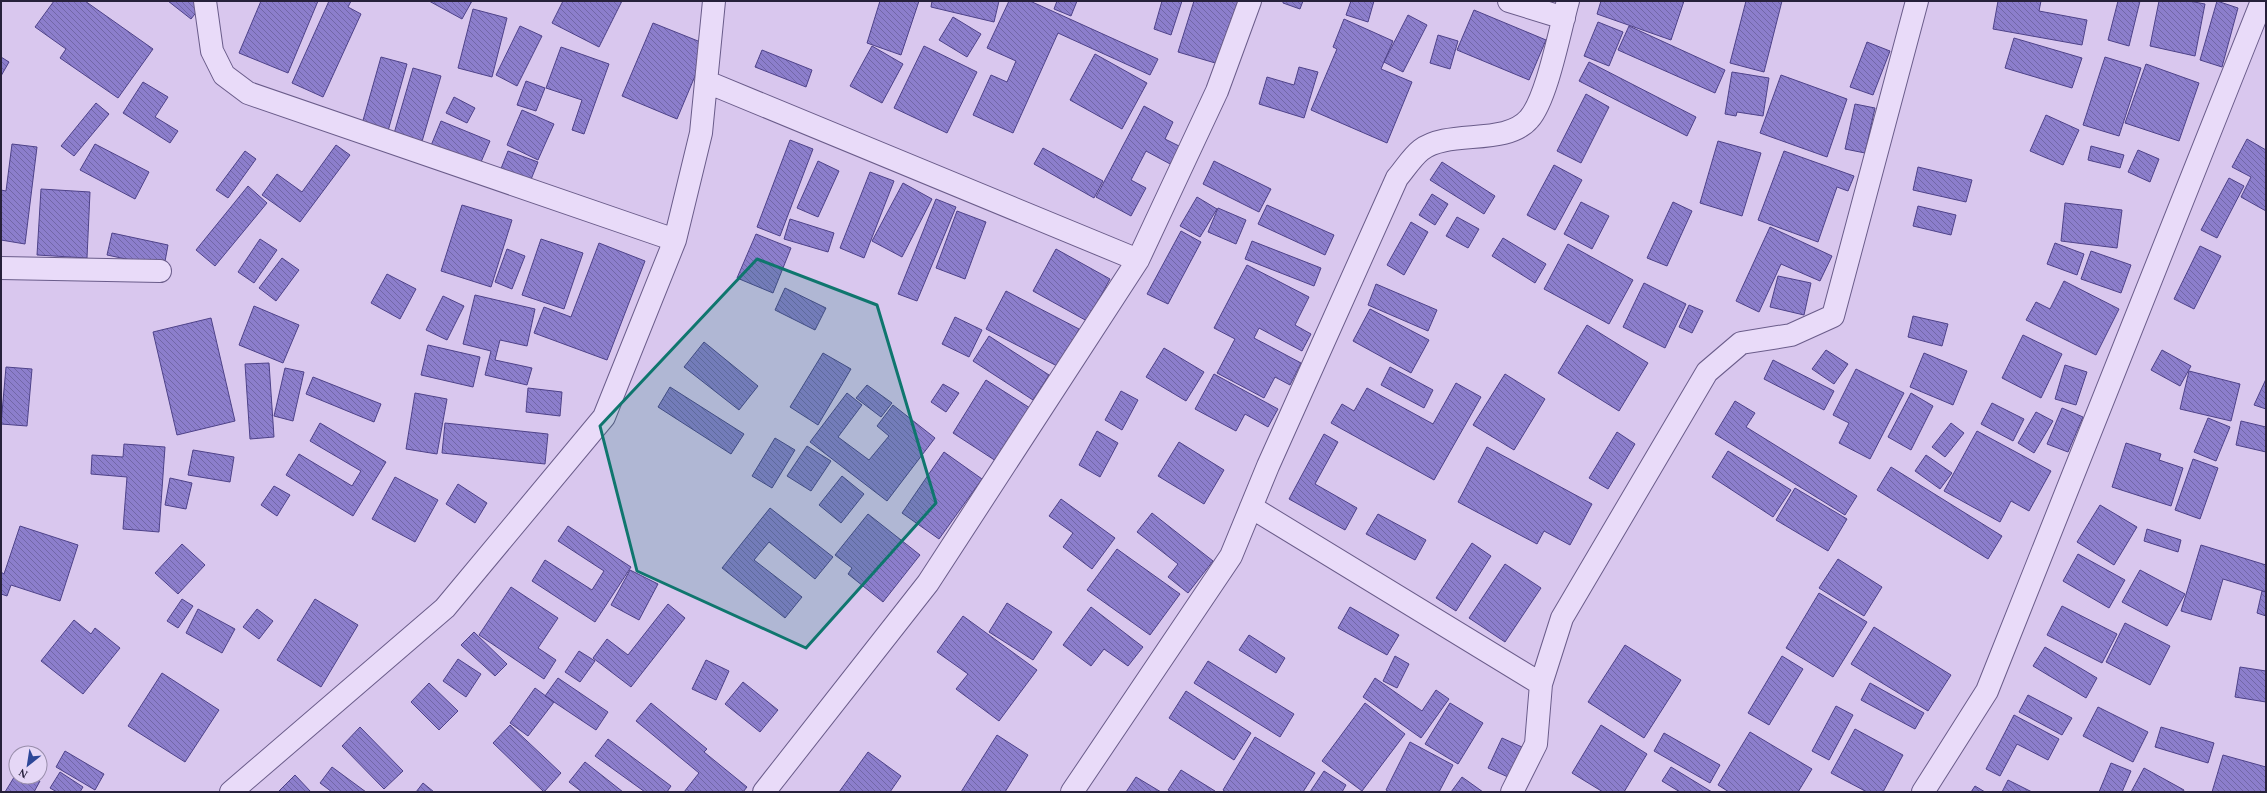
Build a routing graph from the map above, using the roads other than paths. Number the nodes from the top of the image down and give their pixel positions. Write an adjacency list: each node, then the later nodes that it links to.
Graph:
1 (205, 1): 9 (street)
2 (714, 1): 8 (street)
3 (1250, 1): 10 (street)
4 (1509, 1): 7 (street)
5 (1918, 1): 14 (street)
6 (2262, 1): 19 (street)
7 (1566, 9): 13 (street)
8 (707, 82): 9 (street); 10 (street)
9 (676, 240): 16 (street)
10 (1138, 260): 15 (street)
11 (1, 268): 12 (street)
12 (160, 271)
13 (1252, 507): 14 (street); 17 (street)
14 (1541, 684): 18 (street)
15 (769, 790)
16 (231, 792)
17 (1072, 792)
18 (1512, 792)
19 (1923, 792)

